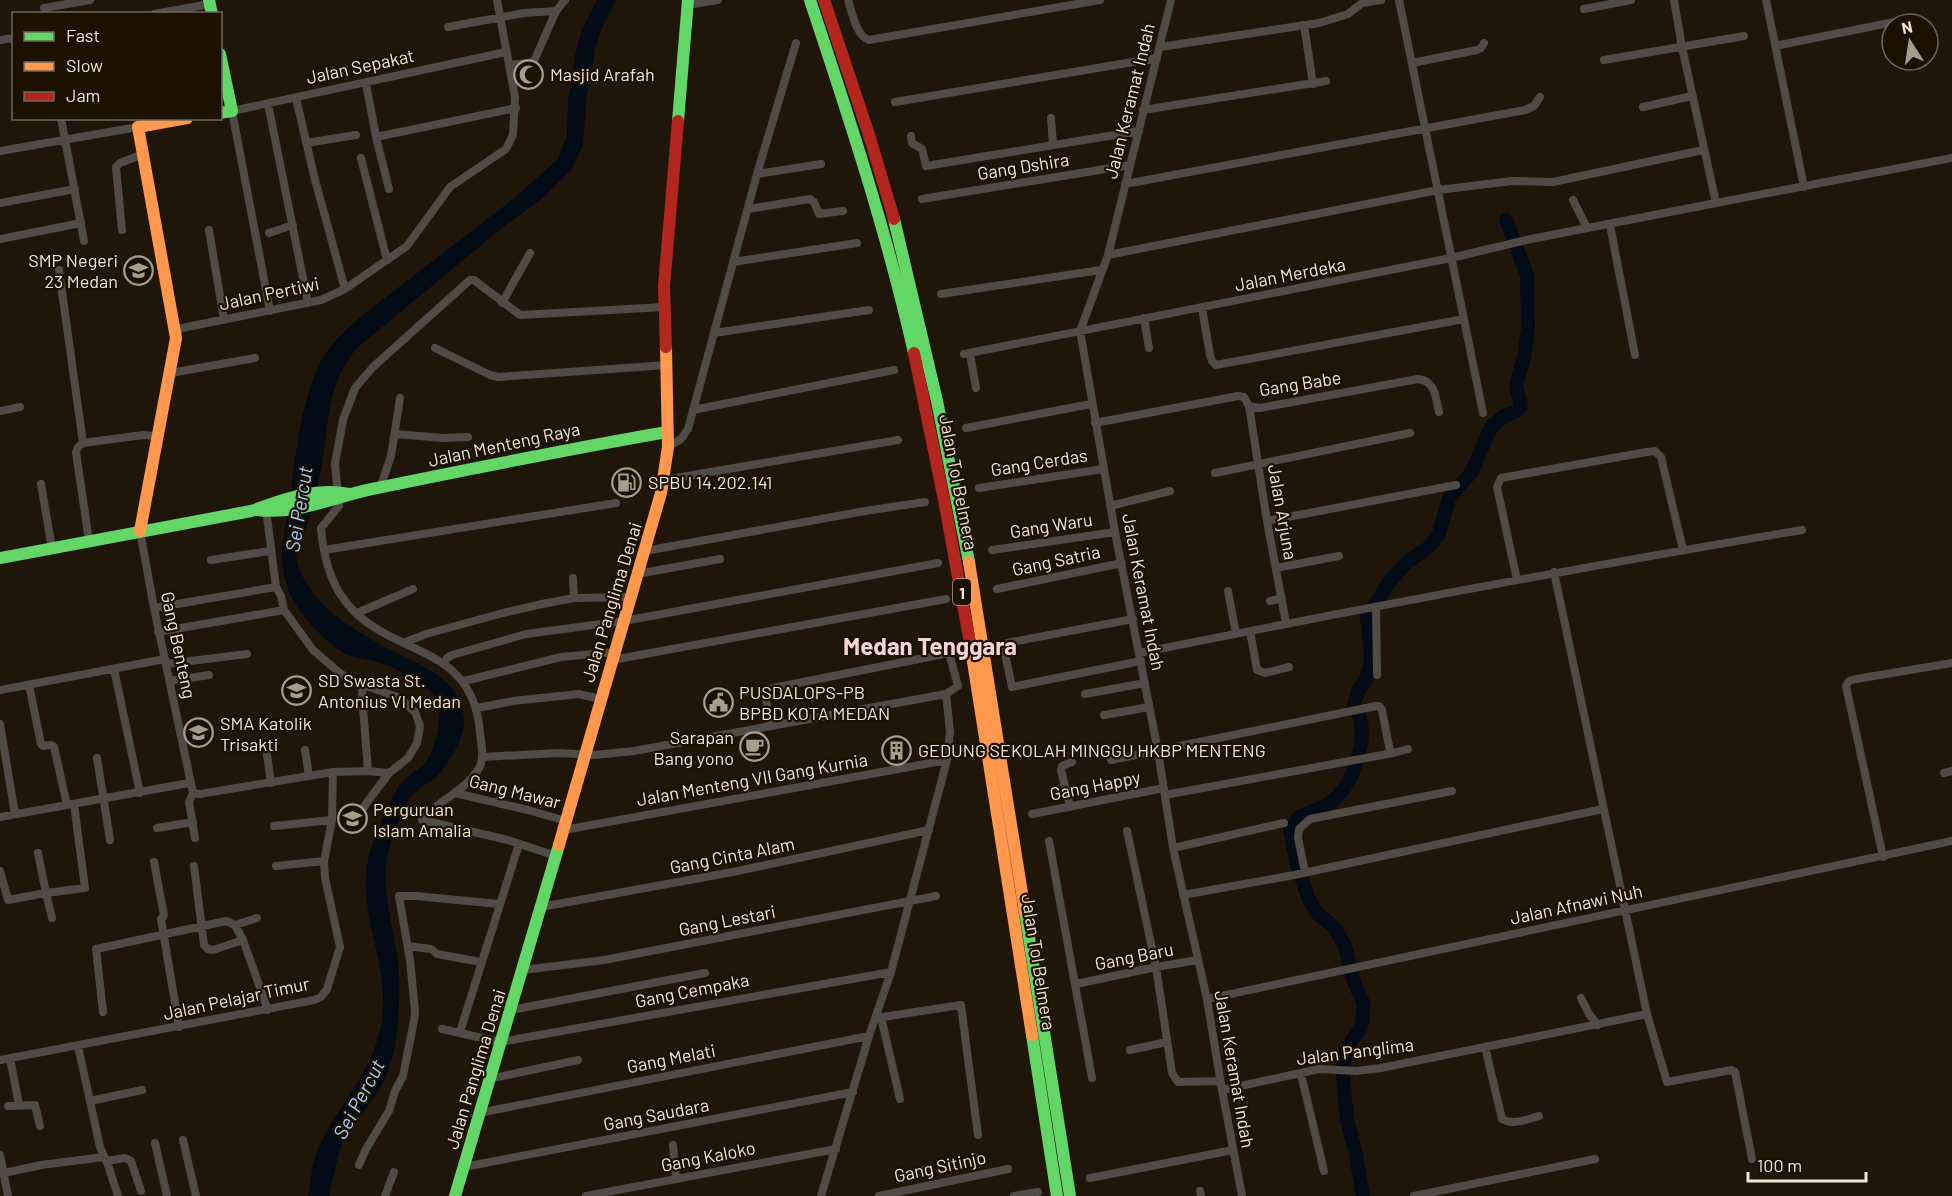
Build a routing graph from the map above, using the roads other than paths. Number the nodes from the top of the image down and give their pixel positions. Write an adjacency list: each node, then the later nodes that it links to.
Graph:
1 (90, 0): 17 (street)
2 (497, 0): 21 (street, Jalan Pertiwi)
3 (565, 0): 19 (street)
4 (718, 0): 15 (street)
5 (810, 0): 354 (main road, Jalan Tol Belmera / 1)
6 (824, 0): 355 (main road, Jalan Tol Belmera / 1)
7 (848, 0): 8 (street)
8 (1100, 0)
9 (1172, 0): 28 (street, Jalan Keramat Indah)
10 (1381, 0): 22 (street)
11 (1400, 0): 34 (street)
12 (1631, 0): 18 (street)
13 (1674, 0): 30 (street)
14 (1766, 0): 29 (street)
15 (688, 2): 101 (main road, Jalan Panglima Denai)
16 (210, 6): 20 (street)
17 (44, 7)
18 (1584, 9)
19 (556, 11): 21 (street); 35 (street)
20 (168, 12)
21 (501, 17): 24 (street); 31 (street, Jalan Pertiwi)
22 (1304, 25): 28 (street); 39 (street)
23 (1880, 25): 29 (street)
24 (448, 27)
25 (1744, 36): 30 (street)
26 (796, 43): 68 (street)
27 (1484, 43): 34 (street)
28 (1160, 46): 32 (street, Jalan Keramat Indah)
29 (1775, 46): 70 (street)
30 (1682, 47): 33 (street); 40 (street)
31 (506, 52): 35 (street, Jalan Pertiwi); 38 (street, Jalan Sepakat)
32 (1157, 58): 43 (street); 47 (street, Jalan Keramat Indah)
33 (1604, 60)
34 (1412, 63): 53 (street)
35 (509, 64): 46 (street, Jalan Pertiwi)
36 (222, 73): 48 (main road)
37 (1326, 81): 39 (street)
38 (366, 83): 42 (street, Jalan Sepakat); 57 (street)
39 (1312, 84): 47 (street)
40 (1692, 96): 45 (street); 61 (street)
41 (1540, 97): 53 (street)
42 (296, 98): 44 (street, Jalan Sepakat); 59 (street)
43 (895, 102)
44 (268, 104): 48 (street, Jalan Sepakat); 81 (street)
45 (1643, 107)
46 (516, 108): 57 (street); 93 (street, Jalan Pertiwi)
47 (1143, 110): 54 (street, Jalan Keramat Indah)
48 (226, 112): 104 (street)
49 (1051, 118): 60 (street)
50 (62, 120): 58 (street)
51 (176, 120): 52 (main road)
52 (138, 127): 58 (street); 63 (main road)
53 (1425, 129): 69 (street); 73 (street)
54 (1139, 131): 60 (street); 67 (street, Jalan Keramat Indah)
55 (356, 135): 59 (street)
56 (911, 136): 60 (street)
57 (376, 137): 72 (street)
58 (66, 140): 62 (street); 71 (street)
59 (306, 143): 97 (street)
60 (1053, 145)
61 (1703, 150): 73 (street); 77 (street)
62 (0, 151)
63 (143, 153): 84 (street); 110 (main road)
64 (362, 158): 93 (street)
65 (1952, 158): 70 (street, Jalan Merdeka)
66 (821, 164): 68 (street)
67 (1130, 165): 69 (street, Jalan Keramat Indah); 74 (street, Gang Dshira)
68 (757, 174): 78 (street)
69 (1125, 184): 91 (street, Jalan Keramat Indah)
70 (1804, 187): 77 (street, Jalan Merdeka)
71 (75, 189): 76 (street); 80 (street)
72 (388, 189)
73 (1437, 190): 91 (street); 92 (street)
74 (922, 199)
75 (1573, 200): 83 (street)
76 (0, 203)
77 (1716, 203): 82 (street, Jalan Merdeka)
78 (748, 209): 79 (street); 94 (street)
79 (843, 211)
80 (81, 223): 87 (street); 88 (street)
81 (292, 225): 86 (street); 99 (street)
82 (1610, 225): 83 (street, Jalan Merdeka); 113 (street)
83 (1587, 228): 92 (street, Jalan Merdeka)
84 (122, 230)
85 (209, 230): 107 (street)
86 (269, 233)
87 (0, 239)
88 (84, 241)
89 (857, 243): 94 (street)
90 (530, 253): 100 (street)
91 (1108, 255): 96 (street, Jalan Keramat Indah)
92 (1451, 258): 102 (street, Jalan Merdeka); 106 (street)
93 (387, 260): 97 (street, Jalan Pertiwi)
94 (733, 262): 109 (street)
95 (59, 270): 135 (street)
96 (1101, 270): 98 (street); 108 (street, Jalan Keramat Indah)
97 (345, 289): 99 (street, Jalan Pertiwi)
98 (941, 294)
99 (308, 303): 104 (street, Jalan Pertiwi)
100 (502, 303): 101 (street); 146 (street)
101 (664, 307): 115 (main road, Jalan Panglima Denai)
102 (1202, 308): 105 (street, Jalan Merdeka); 106 (street)
103 (870, 310): 109 (street)
104 (270, 311): 107 (street, Jalan Pertiwi)
105 (1144, 318): 108 (street, Jalan Merdeka); 112 (street)
106 (1464, 319): 126 (street)
107 (224, 320): 110 (street, Jalan Pertiwi)
108 (1080, 331): 118 (street, Jalan Merdeka); 120 (street, Jalan Keramat Indah)
109 (714, 333): 123 (street)
110 (176, 338): 117 (main road)
111 (435, 348): 115 (street)
112 (1149, 348)
113 (1635, 355)
114 (255, 358): 117 (street)
115 (667, 365): 129 (main road, Jalan Panglima Denai)
116 (894, 370): 123 (street)
117 (171, 373): 132 (main road)
118 (976, 388)
119 (400, 398): 131 (street)
120 (1091, 404): 127 (street, Jalan Keramat Indah); 128 (street)
121 (1249, 406): 125 (street, Gang Babe); 127 (street, Gang Babe); 137 (street, Jalan Arjuna)
122 (20, 408): 124 (street)
123 (693, 410): 136 (street)
124 (0, 411)
125 (1439, 412)
126 (1483, 413)
127 (1095, 423): 138 (street, Jalan Keramat Indah)
128 (966, 428)
129 (667, 432): 136 (main road, Jalan Panglima Denai); 143 (main road, Jalan Menteng Raya)
130 (1410, 433): 137 (street)
131 (395, 434): 133 (street); 143 (street)
132 (157, 436): 135 (street); 153 (main road)
133 (468, 437)
134 (898, 440): 140 (street)
135 (83, 443): 155 (street)
136 (668, 447): 140 (main road, Jalan Panglima Denai)
137 (1258, 463): 139 (street); 151 (street, Jalan Arjuna)
138 (1103, 469): 144 (street, Gang Cerdas); 149 (street, Jalan Keramat Indah)
139 (1215, 473)
140 (664, 480): 161 (main road, Jalan Panglima Denai)
141 (41, 484): 156 (street)
142 (1456, 485): 151 (street)
143 (380, 488): 146 (main road, Jalan Menteng Raya)
144 (980, 488)
145 (1170, 491): 149 (street)
146 (336, 495): 150 (main road, Jalan Menteng Raya); 157 (street)
147 (925, 502): 161 (street)
148 (616, 503): 157 (street)
149 (1110, 506): 154 (street, Jalan Keramat Indah)
150 (268, 508): 153 (main road, Jalan Menteng Raya); 160 (street)
151 (1267, 521): 168 (street, Jalan Arjuna)
152 (1802, 530): 159 (street)
153 (140, 531): 155 (main road, Jalan Menteng Raya); 182 (street, Gang Benteng)
154 (1115, 532): 158 (street, Gang Waru); 167 (street, Jalan Keramat Indah)
155 (89, 542): 156 (main road, Jalan Menteng Raya)
156 (52, 548): 163 (main road, Jalan Menteng Raya)
157 (324, 550): 185 (street)
158 (992, 550)
159 (1683, 550): 169 (street); 172 (street)
160 (270, 551): 164 (street); 173 (street)
161 (645, 551): 170 (main road, Jalan Panglima Denai)
162 (1339, 556): 168 (street)
163 (0, 558)
164 (211, 560)
165 (720, 560): 170 (street)
166 (938, 563): 187 (street)
167 (1122, 563): 175 (street, Gang Satria); 186 (street, Jalan Keramat Indah)
168 (1276, 568): 179 (street, Jalan Arjuna)
169 (1554, 572): 172 (street); 242 (street)
170 (637, 574): 177 (main road, Jalan Panglima Denai)
171 (573, 578): 178 (street)
172 (1517, 580): 183 (street)
173 (276, 587): 182 (street); 184 (street)
174 (413, 589): 185 (street)
175 (997, 589)
176 (1228, 591): 191 (street)
177 (631, 597): 178 (street); 187 (main road, Jalan Panglima Denai)
178 (574, 598): 192 (street)
179 (1282, 598): 181 (street); 188 (street, Jalan Arjuna)
180 (946, 599): 194 (street)
181 (1270, 601)
182 (154, 608): 190 (street, Gang Benteng)
183 (1375, 608): 188 (street); 202 (street)
184 (284, 610): 190 (street); 207 (street)
185 (357, 614): 192 (street)
186 (1133, 619): 195 (street, Jalan Keramat Indah); 195 (street)
187 (624, 621): 194 (main road, Jalan Panglima Denai); 198 (street)
188 (1287, 623): 189 (street)
189 (1250, 631): 191 (street); 199 (street)
190 (159, 632): 196 (street, Gang Benteng)
191 (1236, 634): 195 (street)
192 (406, 642): 198 (street)
193 (247, 654): 196 (street)
194 (613, 656): 204 (street); 211 (main road, Jalan Panglima Denai)
195 (1140, 657): 205 (street, Jalan Keramat Indah)
196 (166, 662): 200 (street); 203 (street, Gang Benteng)
197 (1952, 663): 263 (street)
198 (444, 664): 204 (street)
199 (1289, 667)
200 (114, 669): 206 (street); 235 (street)
201 (209, 675): 203 (street)
202 (1377, 675)
203 (170, 681): 232 (street, Gang Benteng)
204 (464, 681): 213 (street)
205 (1145, 683): 210 (street); 212 (street, Jalan Keramat Indah)
206 (29, 684): 208 (street); 240 (street)
207 (363, 685): 228 (street); 230 (street)
208 (0, 690)
209 (945, 694): 216 (street); 216 (street); 225 (street)
210 (1085, 694)
211 (600, 699): 213 (street); 222 (main road, Jalan Panglima Denai)
212 (1149, 706): 214 (street); 219 (street, Jalan Keramat Indah)
213 (477, 708): 223 (street)
214 (1104, 715)
215 (0, 724): 243 (street)
216 (770, 725): 222 (street)
217 (1408, 749): 220 (street, Gang Happy)
218 (305, 750): 231 (street)
219 (1158, 751): 220 (street); 226 (street); 236 (street, Jalan Keramat Indah)
220 (1393, 753): 236 (street, Gang Happy)
221 (267, 755): 233 (street)
222 (584, 755): 223 (street); 250 (main road, Jalan Panglima Denai)
223 (483, 757): 237 (street)
224 (97, 758): 239 (street)
225 (947, 760): 250 (street, Jalan Menteng VII Gang Kurnia); 253 (street)
226 (1111, 760)
227 (1072, 762): 241 (street)
228 (368, 771): 229 (street); 230 (street)
229 (333, 772): 231 (street); 247 (street, Jalan Pelajar Timur)
230 (389, 773): 246 (street)
231 (309, 776): 233 (street)
232 (189, 783): 235 (street); 238 (street, Gang Benteng)
233 (271, 783): 238 (street)
234 (1452, 790): 269 (street)
235 (140, 792): 239 (street)
236 (1165, 792): 241 (street, Gang Happy); 260 (street, Jalan Keramat Indah)
237 (455, 793): 250 (street, Gang Mawar); 259 (street)
238 (196, 794): 248 (street)
239 (104, 799): 240 (street); 256 (street)
240 (71, 804): 243 (street); 270 (street)
241 (1070, 807): 244 (street, Gang Happy)
242 (1603, 809): 269 (street); 276 (street)
243 (15, 814): 245 (street)
244 (1032, 814)
245 (0, 817)
246 (358, 818)
247 (332, 820): 251 (street); 264 (street, Jalan Pelajar Timur)
248 (193, 822): 252 (street); 255 (street)
249 (1284, 823): 260 (street)
250 (565, 825): 262 (main road, Jalan Panglima Denai)
251 (274, 826)
252 (158, 828)
253 (929, 830): 273 (street); 275 (street, Gang Cinta Alam)
254 (1127, 831): 286 (street)
255 (195, 838)
256 (110, 840)
257 (1049, 841): 290 (street)
258 (1952, 842): 263 (street, Jalan Afnawi Nuh)
259 (519, 844): 262 (street); 274 (street)
260 (1173, 848): 271 (street, Jalan Keramat Indah)
261 (38, 853): 270 (street)
262 (556, 856): 275 (main road, Jalan Panglima Denai)
263 (1883, 857): 276 (street, Jalan Afnawi Nuh)
264 (324, 861): 267 (street); 293 (street, Jalan Pelajar Timur)
265 (154, 862): 281 (street)
266 (194, 866): 280 (street)
267 (276, 866)
268 (0, 871): 270 (street)
269 (1304, 873): 271 (street)
270 (46, 893): 277 (street)
271 (1183, 895): 284 (street, Jalan Keramat Indah)
272 (936, 896): 273 (street, Gang Lestari)
273 (910, 901): 287 (street, Gang Lestari); 288 (street)
274 (499, 904): 283 (street); 285 (street)
275 (541, 907): 287 (main road, Jalan Panglima Denai)
276 (1626, 910): 292 (street, Jalan Afnawi Nuh); 296 (street)
277 (52, 918)
278 (257, 918): 279 (street)
279 (235, 925): 280 (street); 282 (street)
280 (201, 927): 281 (street); 282 (street)
281 (164, 934): 295 (street); 299 (street)
282 (243, 940): 293 (street)
283 (408, 946): 285 (street); 334 (street)
284 (1198, 960): 286 (street, Gang Baru); 292 (street, Jalan Keramat Indah)
285 (481, 962): 301 (street)
286 (1155, 967): 290 (street, Gang Baru); 304 (street)
287 (523, 970): 294 (main road, Jalan Panglima Denai)
288 (891, 972): 297 (street); 303 (street, Gang Cempaka)
289 (705, 973): 294 (street)
290 (1076, 984): 312 (street)
291 (1581, 998): 298 (street)
292 (1207, 999): 314 (street, Jalan Keramat Indah)
293 (268, 1010): 299 (street, Jalan Pelajar Timur)
294 (511, 1010): 303 (main road, Jalan Panglima Denai)
295 (103, 1012)
296 (1647, 1014): 298 (street, Jalan Panglima); 333 (street)
297 (878, 1018): 302 (street); 317 (street); 324 (street)
298 (1598, 1025): 306 (street, Jalan Panglima)
299 (179, 1027): 305 (street, Jalan Pelajar Timur)
300 (442, 1029): 301 (street)
301 (460, 1032): 303 (street)
302 (869, 1036): 316 (street); 321 (street, Gang Melati)
303 (500, 1042): 313 (main road, Jalan Panglima Denai)
304 (1167, 1042): 307 (street); 314 (street, Jalan Panglima)
305 (78, 1046): 308 (street, Jalan Pelajar Timur); 318 (street)
306 (1485, 1047): 311 (street, Jalan Panglima); 322 (street)
307 (1130, 1050)
308 (10, 1059): 309 (street, Jalan Pelajar Timur); 319 (street)
309 (0, 1060)
310 (578, 1060): 313 (street)
311 (1301, 1074): 314 (street, Jalan Panglima); 337 (street)
312 (1092, 1078)
313 (489, 1079): 321 (main road, Jalan Panglima Denai)
314 (1221, 1085): 329 (street, Jalan Keramat Indah)
315 (142, 1090): 318 (street)
316 (853, 1092): 328 (street); 335 (street, Gang Saudara)
317 (900, 1099)
318 (90, 1101): 331 (street)
319 (19, 1105): 320 (street); 323 (street)
320 (8, 1106)
321 (479, 1113): 335 (main road, Jalan Panglima Denai)
322 (1539, 1116)
323 (40, 1126)
324 (978, 1135)
325 (183, 1140): 347 (street)
326 (155, 1143): 346 (street)
327 (673, 1145): 341 (street)
328 (836, 1149): 341 (street, Gang Kaloko); 351 (street)
329 (1233, 1150): 340 (street); 356 (street, Jalan Keramat Indah)
330 (0, 1155): 339 (street)
331 (105, 1159): 339 (street); 342 (street); 345 (street)
332 (1595, 1159): 357 (street)
333 (1752, 1159)
334 (359, 1165)
335 (464, 1167): 349 (main road, Jalan Panglima Denai)
336 (1008, 1169): 352 (street, Gang Sitinjo)
337 (1324, 1171)
338 (394, 1172): 348 (street)
339 (4, 1173): 344 (street)
340 (1090, 1178)
341 (676, 1179): 350 (street, Gang Kaloko)
342 (141, 1191)
343 (1038, 1192): 353 (street)
344 (8, 1196)
345 (118, 1196)
346 (167, 1196)
347 (196, 1196)
348 (386, 1196)
349 (455, 1196)
350 (586, 1196)
351 (821, 1196)
352 (879, 1196)
353 (1014, 1196)
354 (1058, 1196)
355 (1070, 1196)
356 (1242, 1196)
357 (1414, 1196)

